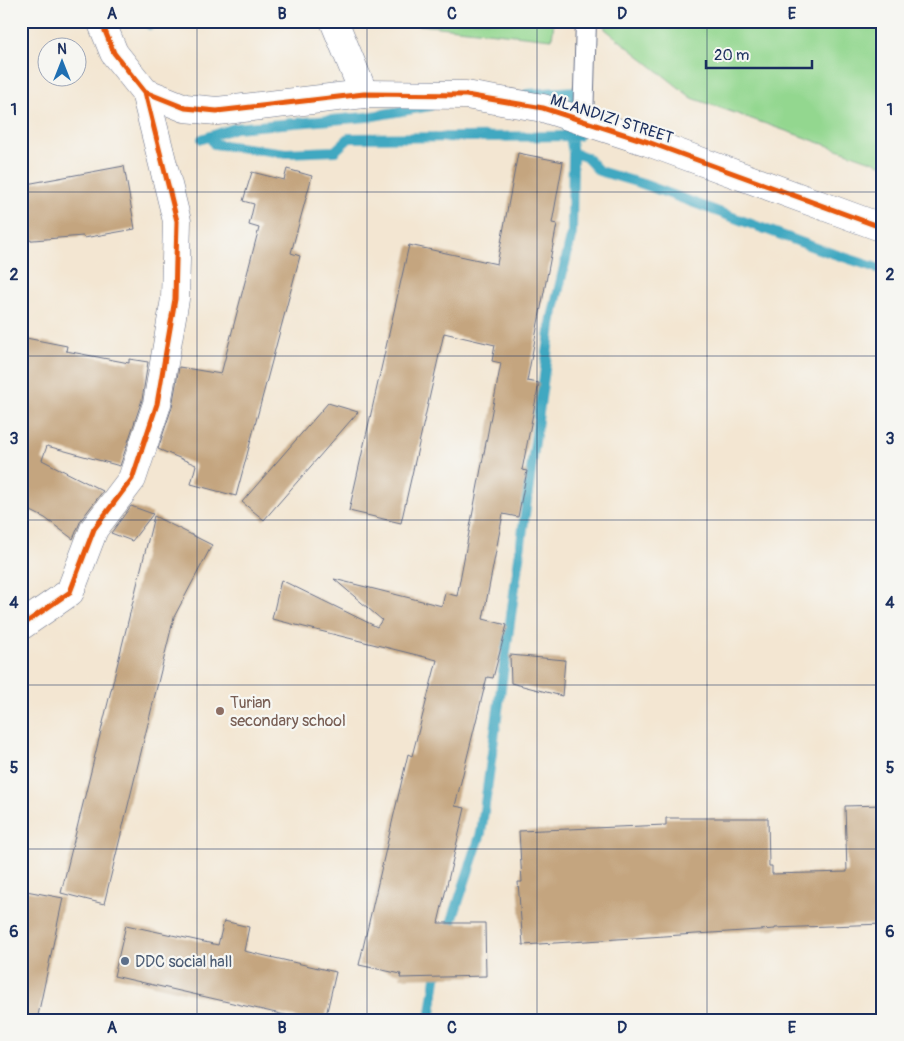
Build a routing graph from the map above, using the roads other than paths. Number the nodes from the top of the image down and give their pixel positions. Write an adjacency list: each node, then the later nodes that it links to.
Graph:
1 (101, 21): 4 (street)
2 (334, 21): 5 (street)
3 (586, 21): 6 (lane)
4 (145, 92): 5 (street, MLANDIZI STREET); 8 (street)
5 (364, 94): 6 (street, MLANDIZI STREET)
6 (583, 121): 7 (street, MLANDIZI STREET)
7 (883, 228)
8 (21, 626)

